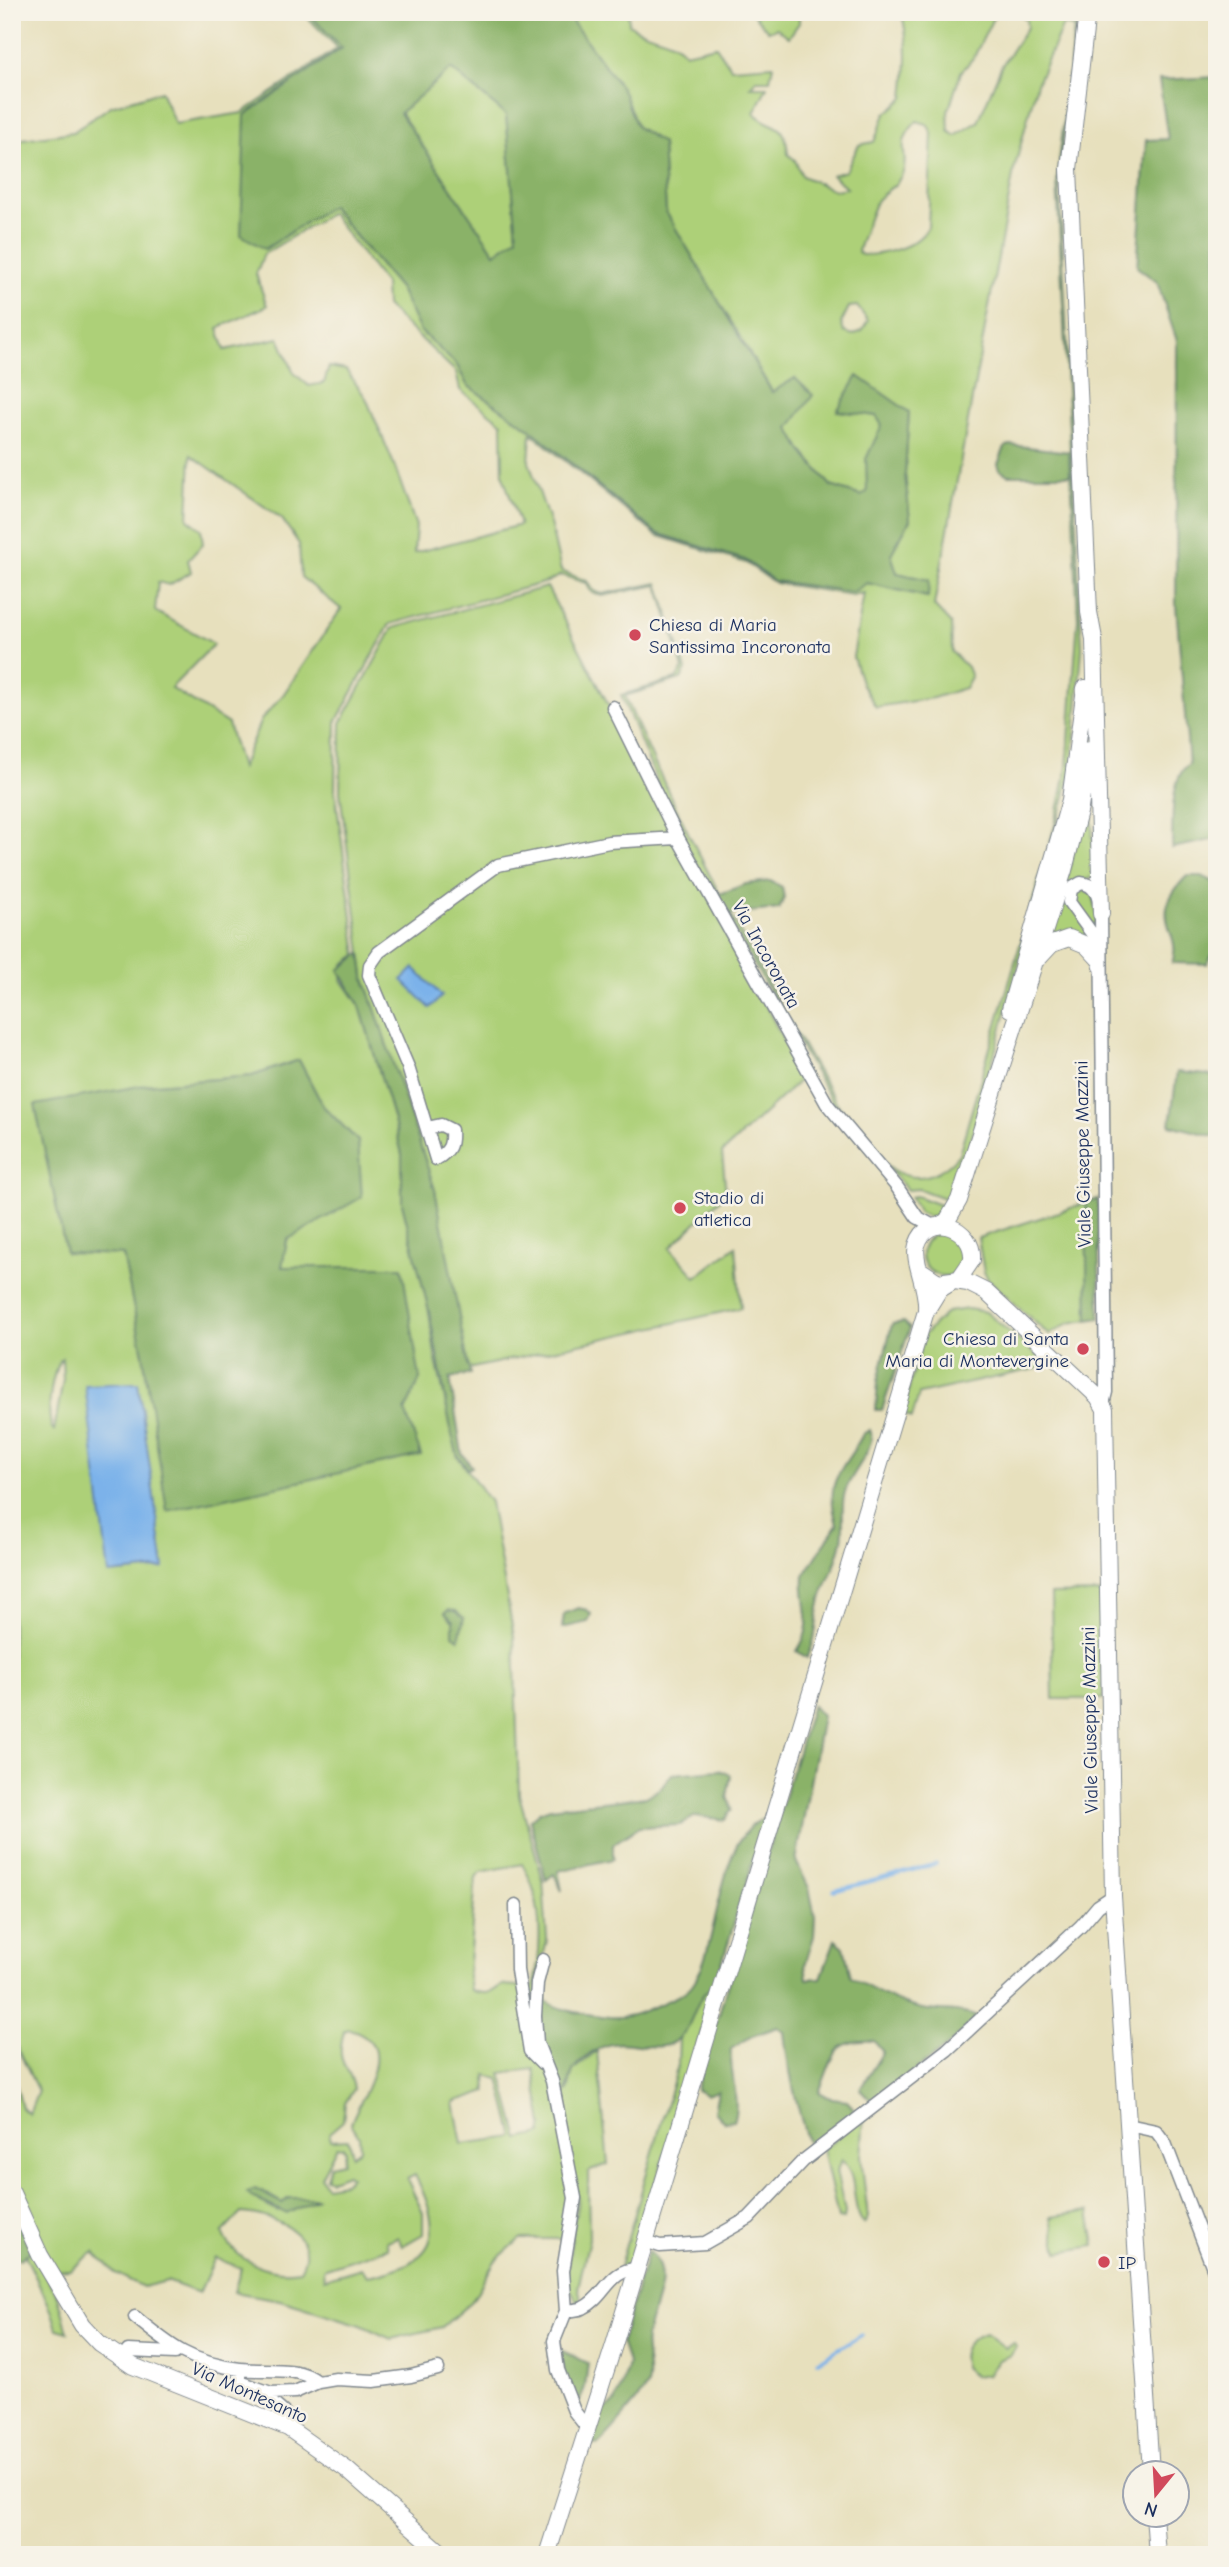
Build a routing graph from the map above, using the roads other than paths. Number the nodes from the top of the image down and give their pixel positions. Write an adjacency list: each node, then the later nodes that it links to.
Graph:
1 (1087, 12): 2 (main road)
2 (1089, 612): 3 (main road); 9 (main road)
3 (1093, 706): 6 (main road); 7 (main road)
4 (613, 707): 5 (street, Via Incoronata)
5 (678, 838): 10 (street); 12 (street, Via Incoronata)
6 (1101, 914): 8 (street, Viale Giuseppe Mazzini); 8 (street, Viale Giuseppe Mazzini)
7 (1036, 963): 8 (main road); 9 (main road)
8 (1099, 963): 21 (street, Viale Giuseppe Mazzini)
9 (990, 1098): 11 (main road)
10 (427, 1128)
11 (959, 1200): 13 (main road); 14 (main road)
12 (909, 1205): 13 (street, Via Incoronata); 15 (street, Via Incoronata)
13 (937, 1227): 14 (main road); 15 (main road)
14 (964, 1234): 16 (main road)
15 (918, 1242): 17 (main road)
16 (973, 1256): 18 (main road); 19 (main road)
17 (920, 1269): 18 (main road); 20 (main road)
18 (953, 1281): 19 (main road); 20 (main road)
19 (986, 1292): 22 (main road)
20 (926, 1311): 30 (main road)
21 (1106, 1368): 22 (street); 23 (street, Viale Giuseppe Mazzini)
22 (1085, 1385): 23 (main road)
23 (1103, 1404): 24 (main road, Viale Giuseppe Mazzini)
24 (1113, 1896): 28 (main road, Viale Giuseppe Mazzini); 30 (street)
25 (516, 1905): 27 (street)
26 (543, 1960): 27 (street)
27 (545, 2065): 33 (street)
28 (1128, 2125): 32 (street); 43 (main road, Viale Giuseppe Mazzini)
29 (12, 2193): 36 (main road, Via Montesanto)
30 (645, 2241): 31 (main road)
31 (637, 2269): 33 (street); 42 (main road)
32 (1217, 2278)
33 (566, 2311): 42 (street)
34 (135, 2317): 35 (street)
35 (179, 2353): 36 (street); 38 (street)
36 (122, 2360): 41 (main road, Via Montesanto)
37 (438, 2368): 39 (street)
38 (240, 2369): 39 (street); 40 (street)
39 (318, 2382): 40 (street)
40 (271, 2393): 41 (street)
41 (288, 2428): 45 (main road, Via Montesanto)
42 (588, 2429): 46 (main road)
43 (1150, 2458)
44 (1155, 2528): 47 (main road)
45 (444, 2555)
46 (547, 2555)
47 (1157, 2555)

